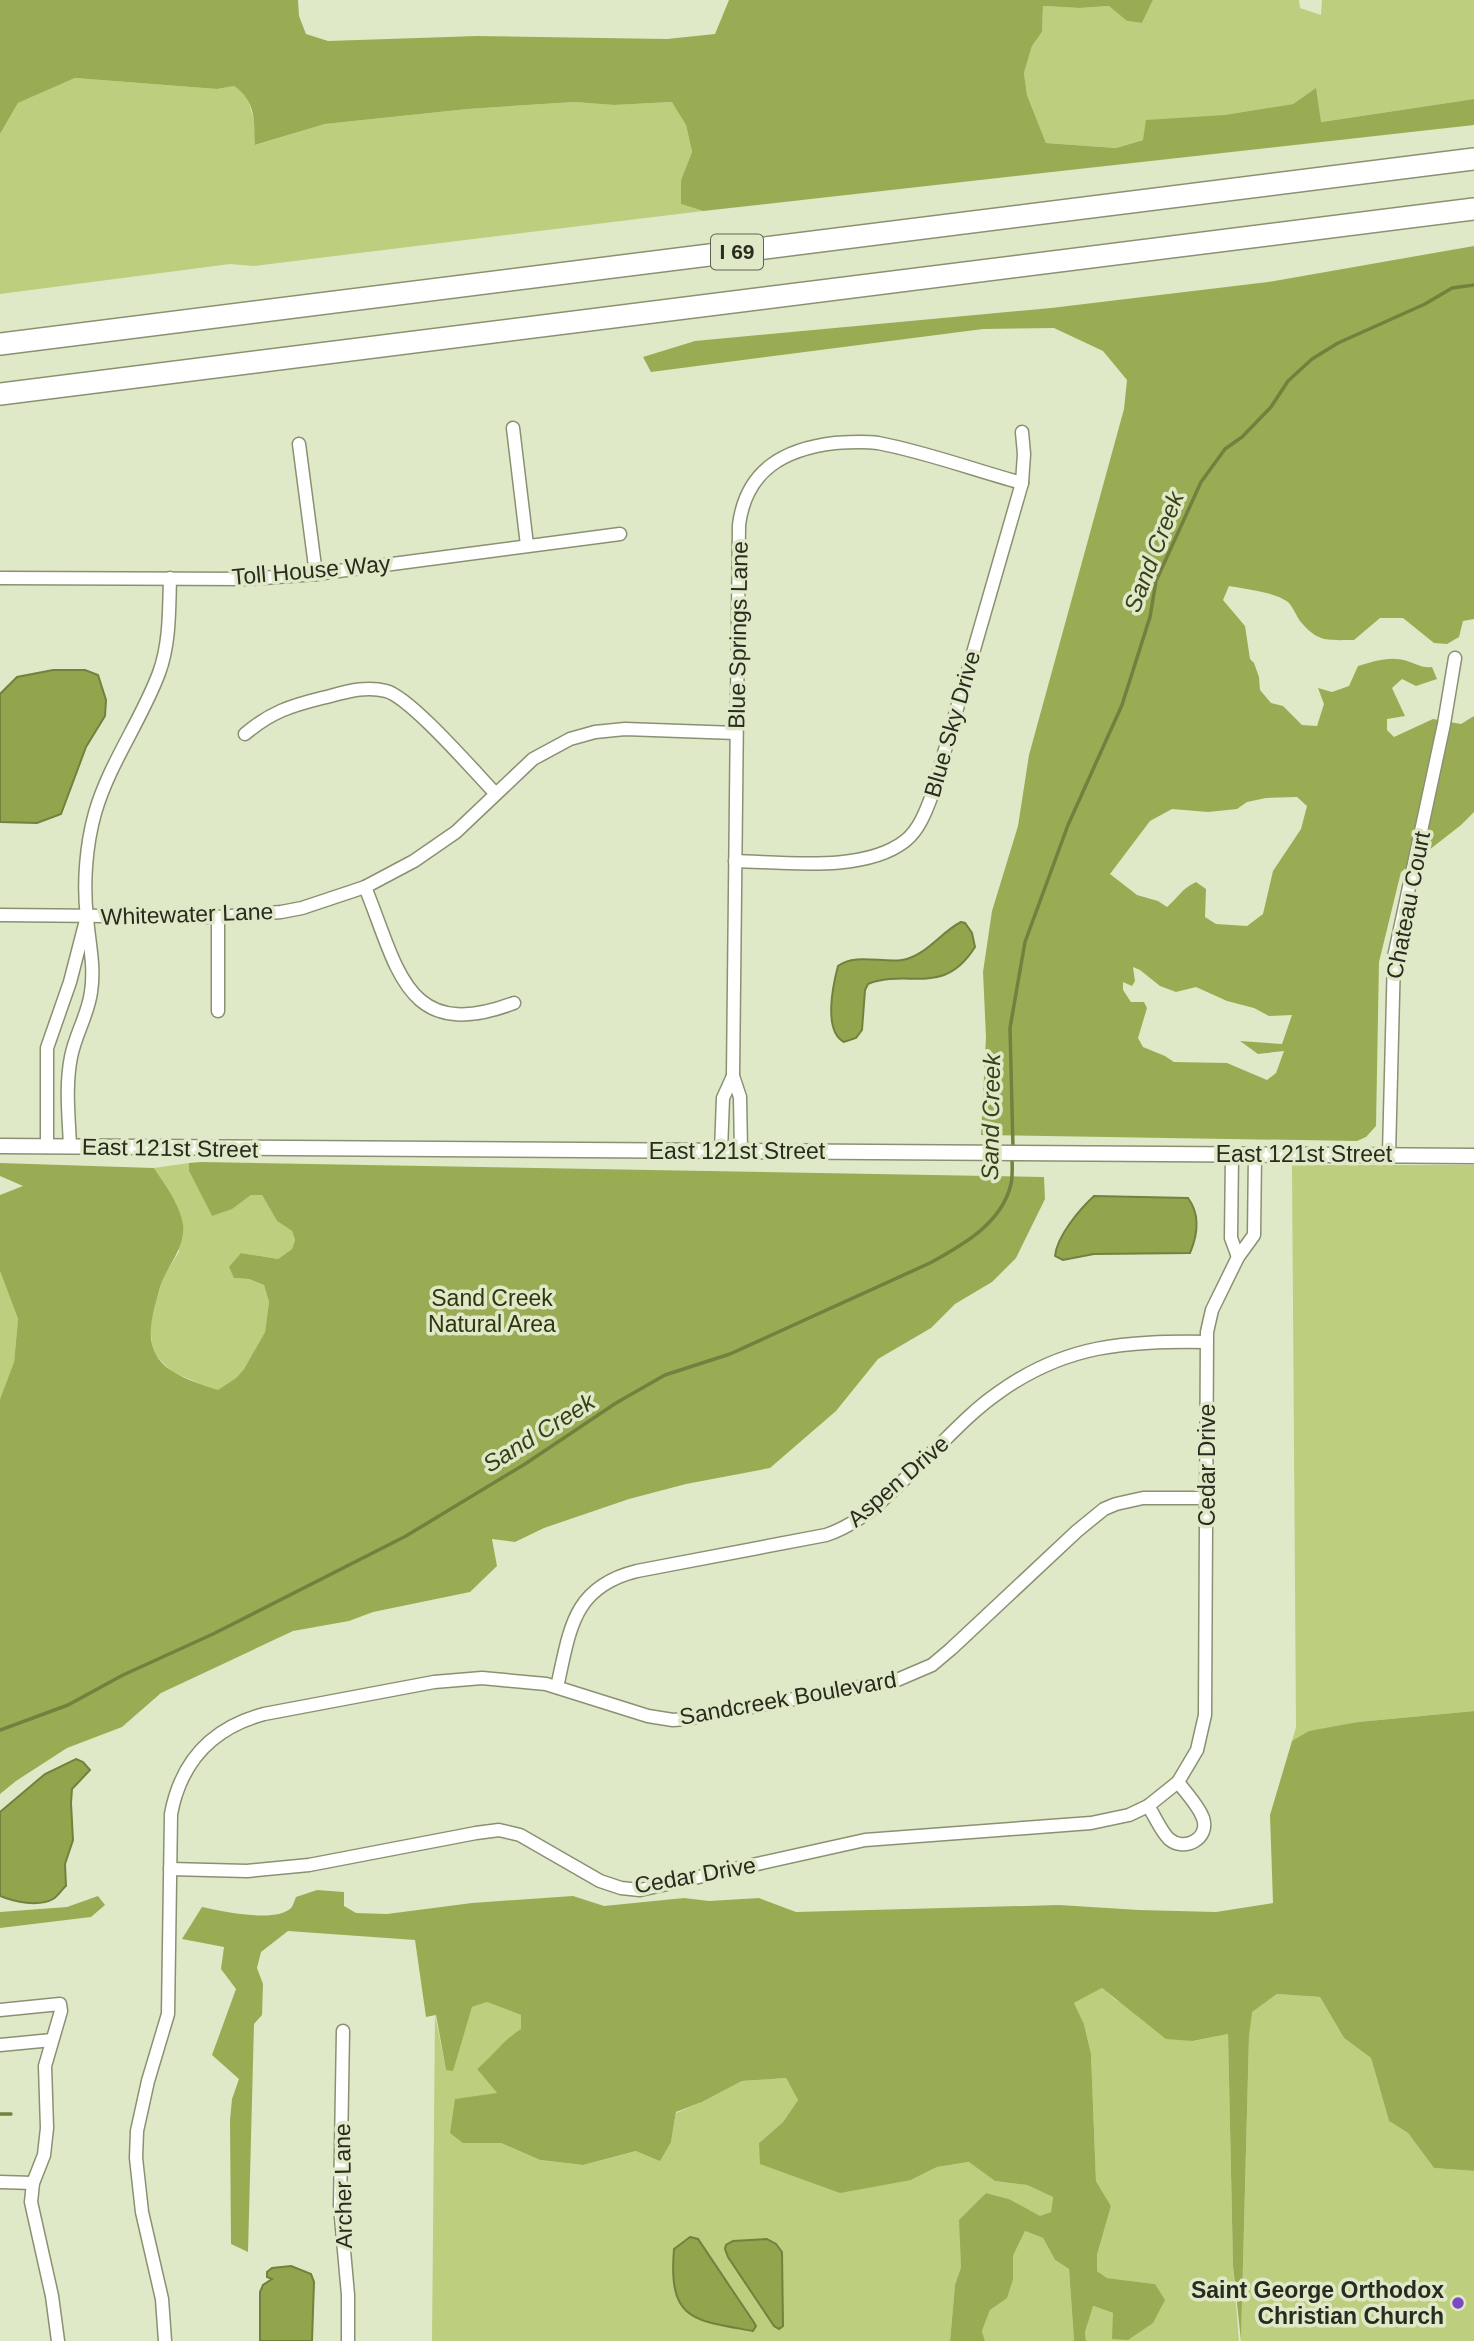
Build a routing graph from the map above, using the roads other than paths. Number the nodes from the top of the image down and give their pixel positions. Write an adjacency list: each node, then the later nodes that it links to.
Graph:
1 (1474, 159): 3 (highway, I 69)
2 (1474, 209): 4 (highway, I 69)
3 (0, 344)
4 (0, 394)
5 (513, 428): 10 (street)
6 (1022, 432): 8 (street, Blue Sky Drive)
7 (299, 444): 11 (street)
8 (1022, 483): 15 (street, Blue Springs Lane); 18 (street, Blue Sky Drive)
9 (620, 534): 10 (street, Toll House Way)
10 (527, 545): 11 (street, Toll House Way)
11 (316, 574): 13 (street, Toll House Way)
12 (0, 578): 13 (street, Toll House Way)
13 (170, 578): 21 (street)
14 (1455, 658): 33 (street, Chateau Court)
15 (736, 733): 17 (street, Whitewater Lane); 18 (street, Blue Springs Lane)
16 (245, 734): 17 (street)
17 (495, 793): 19 (street, Whitewater Lane)
18 (735, 861): 25 (street, Blue Springs Lane)
19 (365, 887): 22 (street, Whitewater Lane); 23 (street)
20 (0, 915): 21 (street, Whitewater Lane)
21 (86, 916): 22 (street, Whitewater Lane); 27 (street); 28 (street)
22 (218, 917): 24 (street)
23 (514, 1003)
24 (218, 1011)
25 (733, 1076): 29 (street, Blue Springs Lane); 30 (street, Blue Springs Lane)
26 (0, 1146): 27 (street, East 121st Street)
27 (47, 1147): 28 (street, East 121st Street)
28 (70, 1147): 29 (street, East 121st Street)
29 (721, 1151): 30 (street, East 121st Street)
30 (741, 1151): 31 (street, East 121st Street)
31 (1232, 1154): 32 (street, East 121st Street); 35 (street)
32 (1255, 1154): 33 (street, East 121st Street); 35 (street, Cedar Drive)
33 (1389, 1154): 34 (street, East 121st Street)
34 (1474, 1156)
35 (1238, 1257): 36 (street, Cedar Drive)
36 (1206, 1342): 37 (street, Cedar Drive); 38 (street, Aspen Drive)
37 (1207, 1498): 38 (street, Sandcreek Boulevard); 39 (street, Cedar Drive)
38 (557, 1687): 41 (street, Sandcreek Boulevard)
39 (1178, 1782): 40 (street, Cedar Drive); 40 (street)
40 (1148, 1806): 41 (street, Cedar Drive)
41 (170, 1869): 49 (street, Sandcreek Boulevard)
42 (0, 2010): 44 (street)
43 (343, 2031): 50 (street, Archer Lane)
44 (52, 2040): 45 (street); 47 (street)
45 (0, 2045)
46 (0, 2182): 47 (street)
47 (33, 2183): 48 (street)
48 (58, 2341)
49 (165, 2341)
50 (348, 2341)

